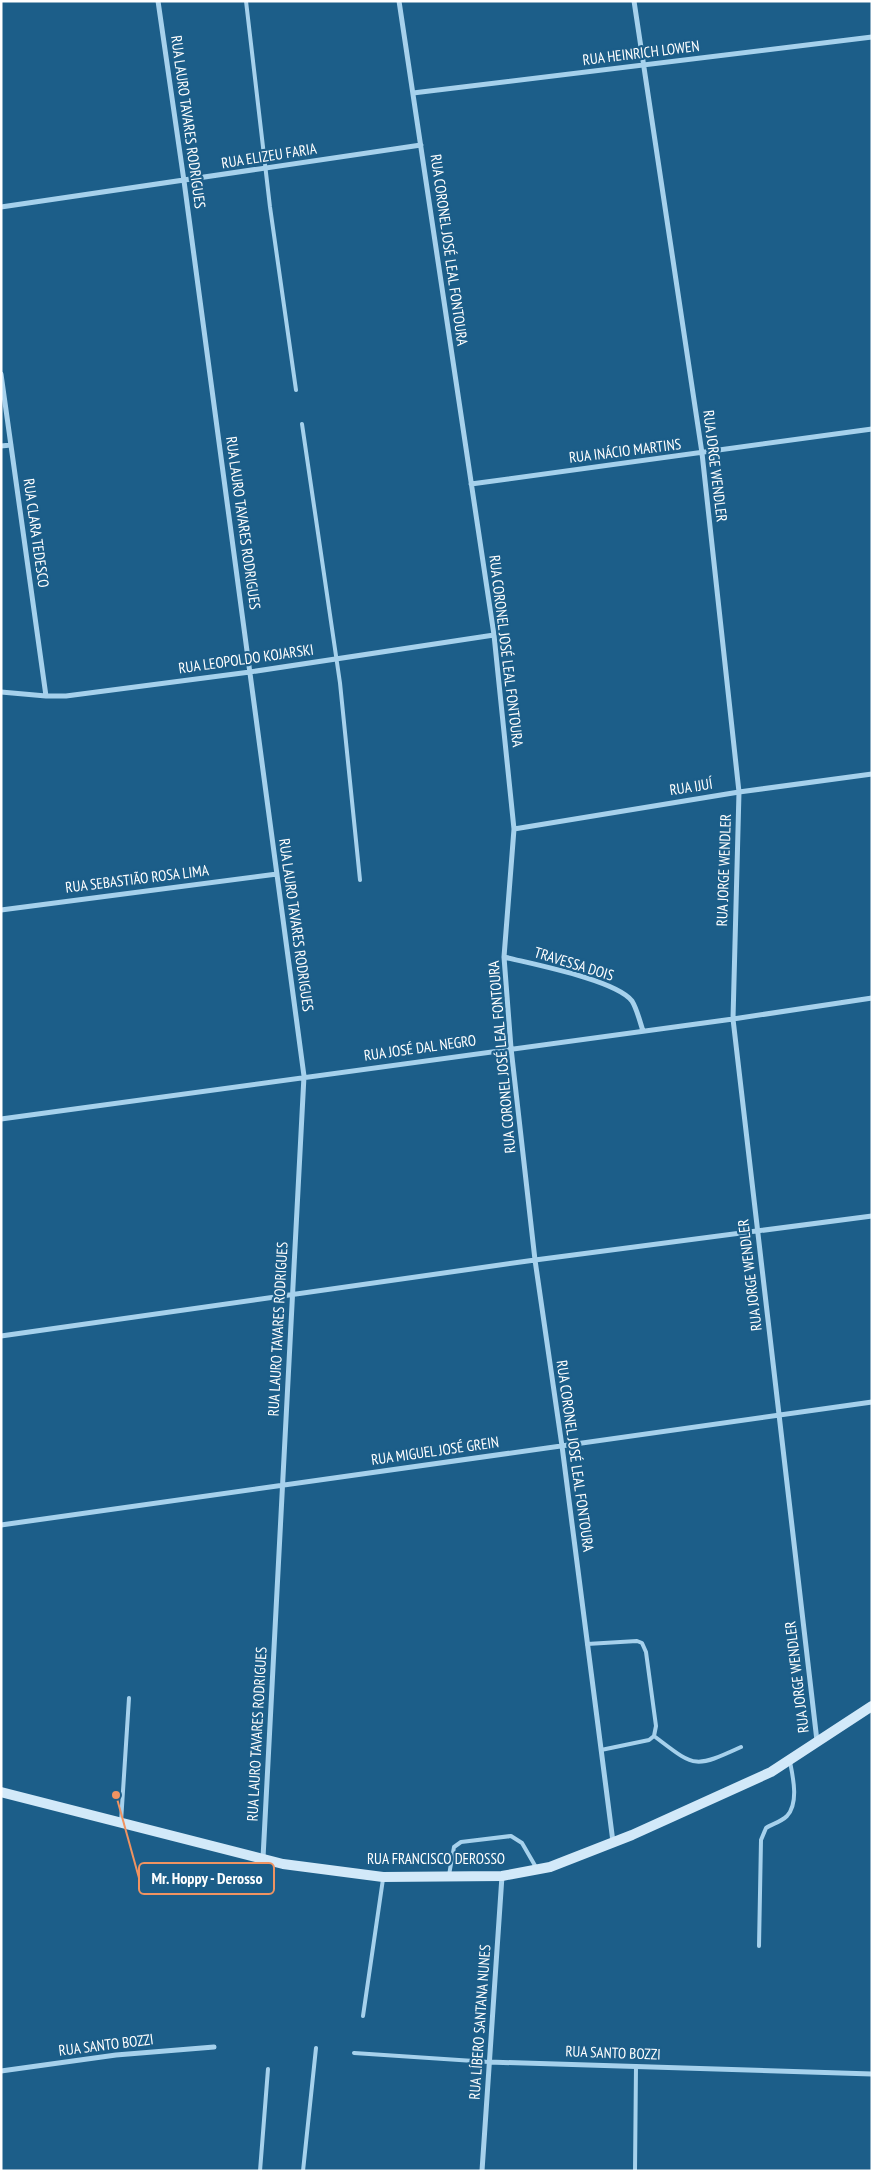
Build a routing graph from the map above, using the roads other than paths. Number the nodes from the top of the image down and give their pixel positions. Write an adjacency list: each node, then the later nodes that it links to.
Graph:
1 (158, 1): 10 (street, RUA LAURO TAVARES RODRIGUES)
2 (246, 1): 9 (lane)
3 (400, 1): 7 (street, RUA CORONEL JOSÉ LEAL FONTOURA)
4 (634, 1): 6 (street, RUA JORGE WENDLER)
5 (872, 37): 6 (street, RUA HEINRICH LOWEN)
6 (643, 66): 7 (street, RUA HEINRICH LOWEN); 18 (street, RUA JORGE WENDLER)
7 (413, 93): 8 (street, RUA CORONEL JOSÉ LEAL FONTOURA)
8 (421, 145): 9 (street, RUA ELIZEU FARIA); 19 (street, RUA CORONEL JOSÉ LEAL FONTOURA)
9 (267, 168): 10 (street, RUA ELIZEU FARIA); 13 (lane)
10 (184, 181): 11 (street, RUA ELIZEU FARIA); 22 (street, RUA LAURO TAVARES RODRIGUES)
11 (1, 207)
12 (1, 374): 16 (street, RUA CLARA TEDESCO)
13 (296, 390)
14 (302, 424): 21 (lane)
15 (872, 429): 18 (street, RUA INÁCIO MARTINS)
16 (11, 445): 17 (street); 24 (street, RUA CLARA TEDESCO)
17 (1, 446)
18 (702, 453): 19 (street, RUA INÁCIO MARTINS); 26 (street, RUA JORGE WENDLER)
19 (471, 484): 20 (street, RUA CORONEL JOSÉ LEAL FONTOURA)
20 (494, 635): 21 (street, RUA LEOPOLDO KOJARSKI); 27 (street, RUA CORONEL JOSÉ LEAL FONTOURA)
21 (335, 659): 22 (street, RUA LEOPOLDO KOJARSKI); 29 (lane)
22 (250, 672): 24 (street, RUA LEOPOLDO KOJARSKI); 28 (street, RUA LAURO TAVARES RODRIGUES)
23 (1, 692): 24 (street, RUA LEOPOLDO KOJARSKI)
24 (46, 696)
25 (872, 774): 26 (street, RUA IJUÍ)
26 (739, 792): 27 (street, RUA IJUÍ); 33 (street, RUA JORGE WENDLER)
27 (514, 830): 31 (street, RUA CORONEL JOSÉ LEAL FONTOURA)
28 (277, 874): 30 (street, RUA SEBASTIÃO ROSA LIMA); 36 (street, RUA LAURO TAVARES RODRIGUES)
29 (360, 880)
30 (1, 910)
31 (504, 957): 34 (street, TRAVESSA DOIS); 35 (street, RUA CORONEL JOSÉ LEAL FONTOURA)
32 (872, 998): 33 (street, RUA JOSÉ DAL NEGRO)
33 (733, 1019): 34 (street, RUA JOSÉ DAL NEGRO); 39 (street, RUA JORGE WENDLER)
34 (643, 1030): 35 (street, RUA JOSÉ DAL NEGRO)
35 (511, 1048): 36 (street, RUA JOSÉ DAL NEGRO); 40 (street, RUA CORONEL JOSÉ LEAL FONTOURA)
36 (304, 1076): 37 (street, RUA JOSÉ DAL NEGRO); 41 (street, RUA LAURO TAVARES RODRIGUES)
37 (1, 1119)
38 (872, 1216): 39 (street)
39 (758, 1232): 40 (street); 44 (street, RUA JORGE WENDLER)
40 (535, 1260): 41 (street); 45 (street, RUA CORONEL JOSÉ LEAL FONTOURA)
41 (292, 1296): 42 (street); 46 (street, RUA LAURO TAVARES RODRIGUES)
42 (1, 1336)
43 (872, 1402): 44 (street, RUA MIGUEL JOSÉ GREIN)
44 (779, 1415): 45 (street, RUA MIGUEL JOSÉ GREIN); 52 (street, RUA JORGE WENDLER)
45 (562, 1446): 46 (street, RUA MIGUEL JOSÉ GREIN); 48 (street, RUA CORONEL JOSÉ LEAL FONTOURA)
46 (282, 1485): 47 (street, RUA MIGUEL JOSÉ GREIN); 59 (street, RUA LAURO TAVARES RODRIGUES)
47 (1, 1525)
48 (587, 1644): 51 (lane); 54 (street, RUA CORONEL JOSÉ LEAL FONTOURA)
49 (129, 1698): 57 (lane)
50 (872, 1706): 52 (main road, RUA FRANCISCO DEROSSO)
51 (654, 1736): 53 (lane); 54 (lane)
52 (817, 1742): 55 (main road, RUA FRANCISCO DEROSSO)
53 (741, 1747)
54 (601, 1750): 58 (street, RUA CORONEL JOSÉ LEAL FONTOURA)
55 (789, 1760): 58 (main road, RUA FRANCISCO DEROSSO); 64 (lane)
56 (1, 1792): 57 (main road, RUA FRANCISCO DEROSSO)
57 (120, 1822): 59 (main road, RUA FRANCISCO DEROSSO)
58 (613, 1842): 60 (main road, RUA FRANCISCO DEROSSO)
59 (263, 1858): 61 (main road, RUA FRANCISCO DEROSSO)
60 (537, 1869): 62 (lane); 63 (main road, RUA FRANCISCO DEROSSO)
61 (383, 1876): 62 (main road, RUA FRANCISCO DEROSSO); 65 (lane)
62 (448, 1876): 63 (main road, RUA FRANCISCO DEROSSO)
63 (502, 1876): 69 (street, RUA LÍBERO SANTANA NUNES)
64 (759, 1946)
65 (363, 2016)
66 (214, 2047): 72 (street, RUA SANTO BOZZI)
67 (316, 2048): 75 (lane)
68 (354, 2052): 69 (lane, RUA SANTO BOZZI)
69 (490, 2062): 70 (street, RUA SANTO BOZZI); 76 (street, RUA LÍBERO SANTANA NUNES)
70 (636, 2066): 73 (street, RUA SANTO BOZZI); 77 (lane)
71 (268, 2068): 74 (lane)
72 (1, 2071)
73 (872, 2074)
74 (260, 2171)
75 (303, 2171)
76 (482, 2171)
77 (635, 2171)

